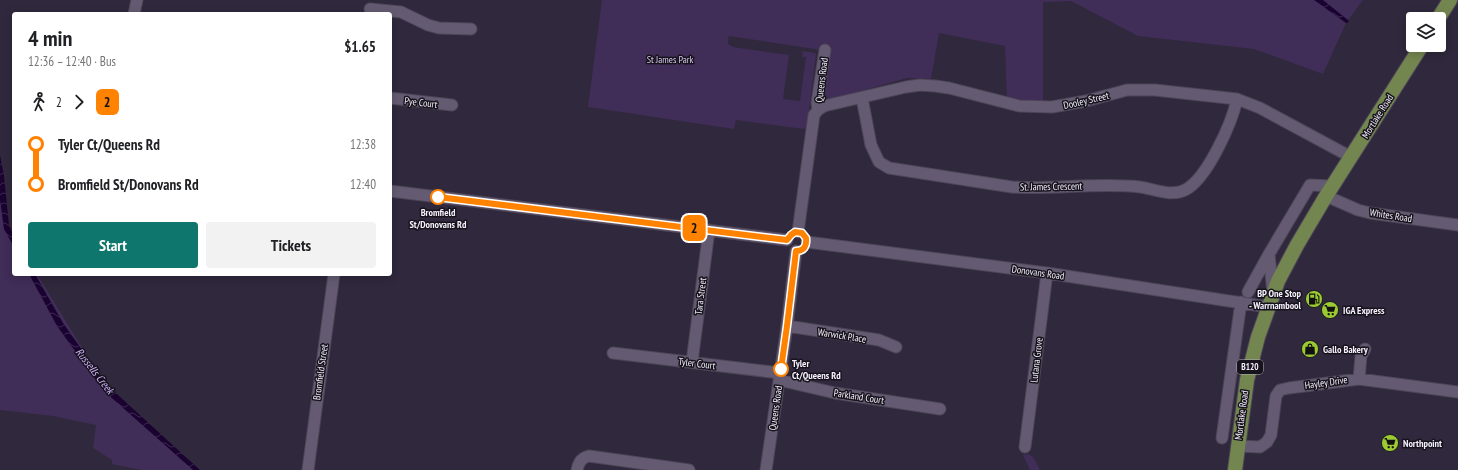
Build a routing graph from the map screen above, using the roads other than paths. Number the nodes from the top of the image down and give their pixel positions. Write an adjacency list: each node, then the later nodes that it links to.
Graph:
1 (137, 0): 4 (street)
2 (1450, 0): 5 (main road)
3 (370, 8): 6 (street)
4 (134, 12)
5 (1442, 12)
6 (471, 29)
7 (825, 50): 13 (street, Queens Road)
8 (1418, 52): 14 (main road, Mortlake Road / B120)
9 (392, 98): 12 (street, Pye Court)
10 (862, 98): 11 (street, Dooley Street); 11 (street, St. James Crescent); 13 (street, Dooley Street)
11 (1237, 99): 14 (street, Dooley Street)
12 (452, 105)
13 (816, 112): 19 (street, Queens Road)
14 (1351, 157): 16 (main road, Mortlake Road / B120)
15 (392, 191): 18 (street)
16 (1329, 191): 17 (street, Whites Road); 23 (street); 27 (main road, Mortlake Road / B120)
17 (1458, 225)
18 (709, 230): 20 (street); 34 (street, Tara Street)
19 (798, 232): 20 (street); 21 (street)
20 (787, 240): 22 (street)
21 (806, 242): 22 (street); 24 (street, Donovans Road)
22 (796, 251): 30 (street, Queens Road)
23 (1269, 254): 26 (street); 27 (street, Mortlake Road)
24 (1047, 273): 28 (street, Donovans Road); 41 (street, Lutana Grove)
25 (334, 276): 42 (street, Bromfield Street)
26 (1248, 292)
27 (1273, 294): 29 (main road, Mortlake Road / B120)
28 (1240, 302): 29 (street, Donovans Road); 39 (street, Mortlake Road)
29 (1268, 307): 40 (main road, Mortlake Road / B120)
30 (787, 326): 31 (street, Warwick Place); 35 (street, Queens Road)
31 (896, 347)
32 (1365, 349): 36 (street)
33 (613, 353): 34 (street, Tyler Court)
34 (692, 362): 35 (street, Tyler Court)
35 (779, 377): 38 (street, Parkland Court); 45 (street, Queens Road)
36 (1359, 379): 37 (street, Hayley Drive); 40 (street, Hayley Drive)
37 (1458, 392)
38 (940, 408)
39 (1222, 438)
40 (1237, 446): 46 (main road, Mortlake Road / B120)
41 (1025, 447)
42 (308, 470)
43 (577, 470): 44 (street)
44 (688, 470)
45 (766, 470)
46 (1234, 470)

